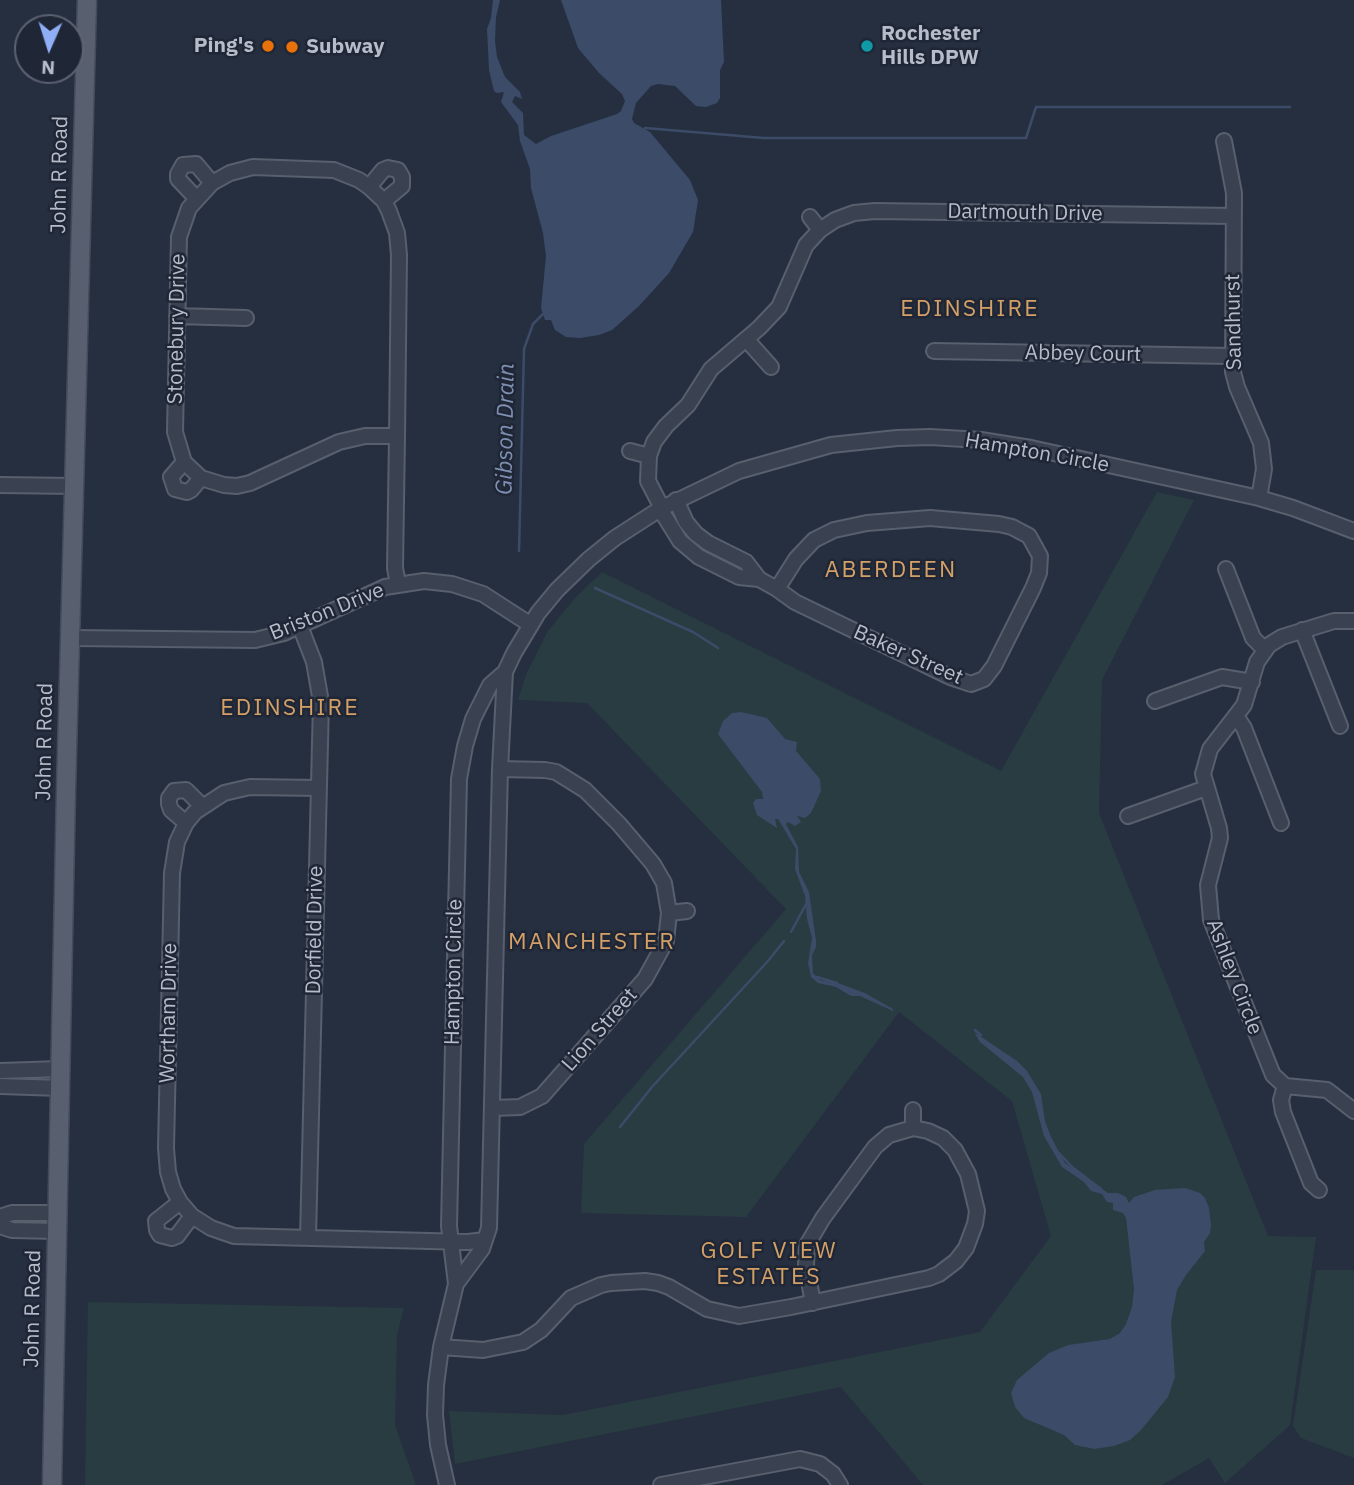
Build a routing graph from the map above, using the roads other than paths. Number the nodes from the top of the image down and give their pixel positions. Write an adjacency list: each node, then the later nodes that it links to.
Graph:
1 (87, 0): 22 (main road, John R Road)
2 (1224, 141): 7 (street, Sandhurst)
3 (212, 183): 4 (street, Stonebury Drive); 5 (street, Stonebury Drive); 5 (street)
4 (369, 187): 6 (street, Stonebury Drive); 6 (street)
5 (196, 198): 10 (street, Stonebury Drive)
6 (384, 201): 16 (street, Stonebury Drive)
7 (1234, 216): 9 (street, Dartmouth Drive); 14 (street, Sandhurst)
8 (810, 217): 9 (street)
9 (820, 230): 12 (street, Dartmouth Drive)
10 (177, 316): 11 (street); 19 (street, Stonebury Drive)
11 (246, 318)
12 (746, 339): 15 (street); 18 (street, Dartmouth Drive)
13 (934, 351): 14 (street, Abbey Court)
14 (1232, 356): 23 (street, Sandhurst)
15 (771, 367)
16 (397, 436): 20 (street); 31 (street, Stonebury Drive)
17 (630, 451): 18 (street)
18 (649, 456): 25 (street)
19 (184, 462): 20 (street); 20 (street, Stonebury Drive)
20 (201, 478)
21 (0, 485): 22 (street)
22 (75, 486): 37 (main road, John R Road)
23 (1259, 498): 24 (street, Hampton Circle); 26 (street, Hampton Circle)
24 (676, 500): 25 (street, Hampton Circle); 27 (street, Baker Street)
25 (661, 508): 28 (street, Baker Street); 35 (street, Hampton Circle)
26 (1354, 531)
27 (708, 543): 28 (street); 30 (street, Baker Street)
28 (699, 557): 30 (street, Baker Street)
29 (1226, 569): 38 (street)
30 (759, 579): 32 (street, Baker Street)
31 (398, 584): 34 (street, Briston Drive); 35 (street, Briston Drive)
32 (777, 589): 32 (street, Baker Street)
33 (1354, 621): 36 (street)
34 (300, 625): 37 (street, Briston Drive); 45 (street, Dorfield Drive)
35 (531, 625): 39 (street, Hampton Circle)
36 (1302, 630): 38 (street); 43 (street)
37 (70, 638): 53 (main road, John R Road)
38 (1265, 650): 40 (street, Ashley Circle)
39 (505, 672): 44 (street, Hampton Circle); 69 (street, Hampton Circle)
40 (1252, 682): 41 (street); 42 (street, Ashley Circle)
41 (1155, 701)
42 (1236, 716): 46 (street, Ashley Circle); 50 (street)
43 (1340, 726)
44 (500, 769): 52 (street, Lion Street); 58 (street, Hampton Circle)
45 (318, 788): 47 (street, Wortham Drive); 68 (street, Dorfield Drive)
46 (1206, 788): 48 (street); 56 (street, Ashley Circle)
47 (202, 806): 49 (street, Wortham Drive); 49 (street)
48 (1128, 816)
49 (186, 823): 63 (street, Wortham Drive)
50 (1281, 823)
51 (687, 911): 52 (street)
52 (669, 913): 58 (street, Lion Street)
53 (60, 1069): 54 (street); 57 (main road, John R Road)
54 (0, 1071)
55 (0, 1086): 57 (street)
56 (1285, 1086): 60 (street); 62 (street)
57 (60, 1088): 66 (main road, John R Road)
58 (494, 1108): 70 (street, Hampton Circle)
59 (913, 1110): 61 (street)
60 (1354, 1111)
61 (913, 1128): 72 (street); 72 (street)
62 (1320, 1190)
63 (180, 1202): 64 (street, Wortham Drive); 64 (street)
64 (192, 1216): 68 (street, Wortham Drive)
65 (0, 1217): 66 (street)
66 (57, 1222): 67 (street); 74 (main road, John R Road)
67 (0, 1226)
68 (308, 1238): 69 (street, Wortham Drive)
69 (450, 1240): 70 (street, Wortham Drive); 71 (street, Hampton Circle)
70 (485, 1240): 71 (street, Hampton Circle)
71 (456, 1284): 73 (street, Hampton Circle)
72 (813, 1303): 73 (street)
73 (441, 1347): 75 (street, Hampton Circle)
74 (52, 1485)
75 (447, 1485)
76 (661, 1485): 77 (street)
77 (840, 1485)

